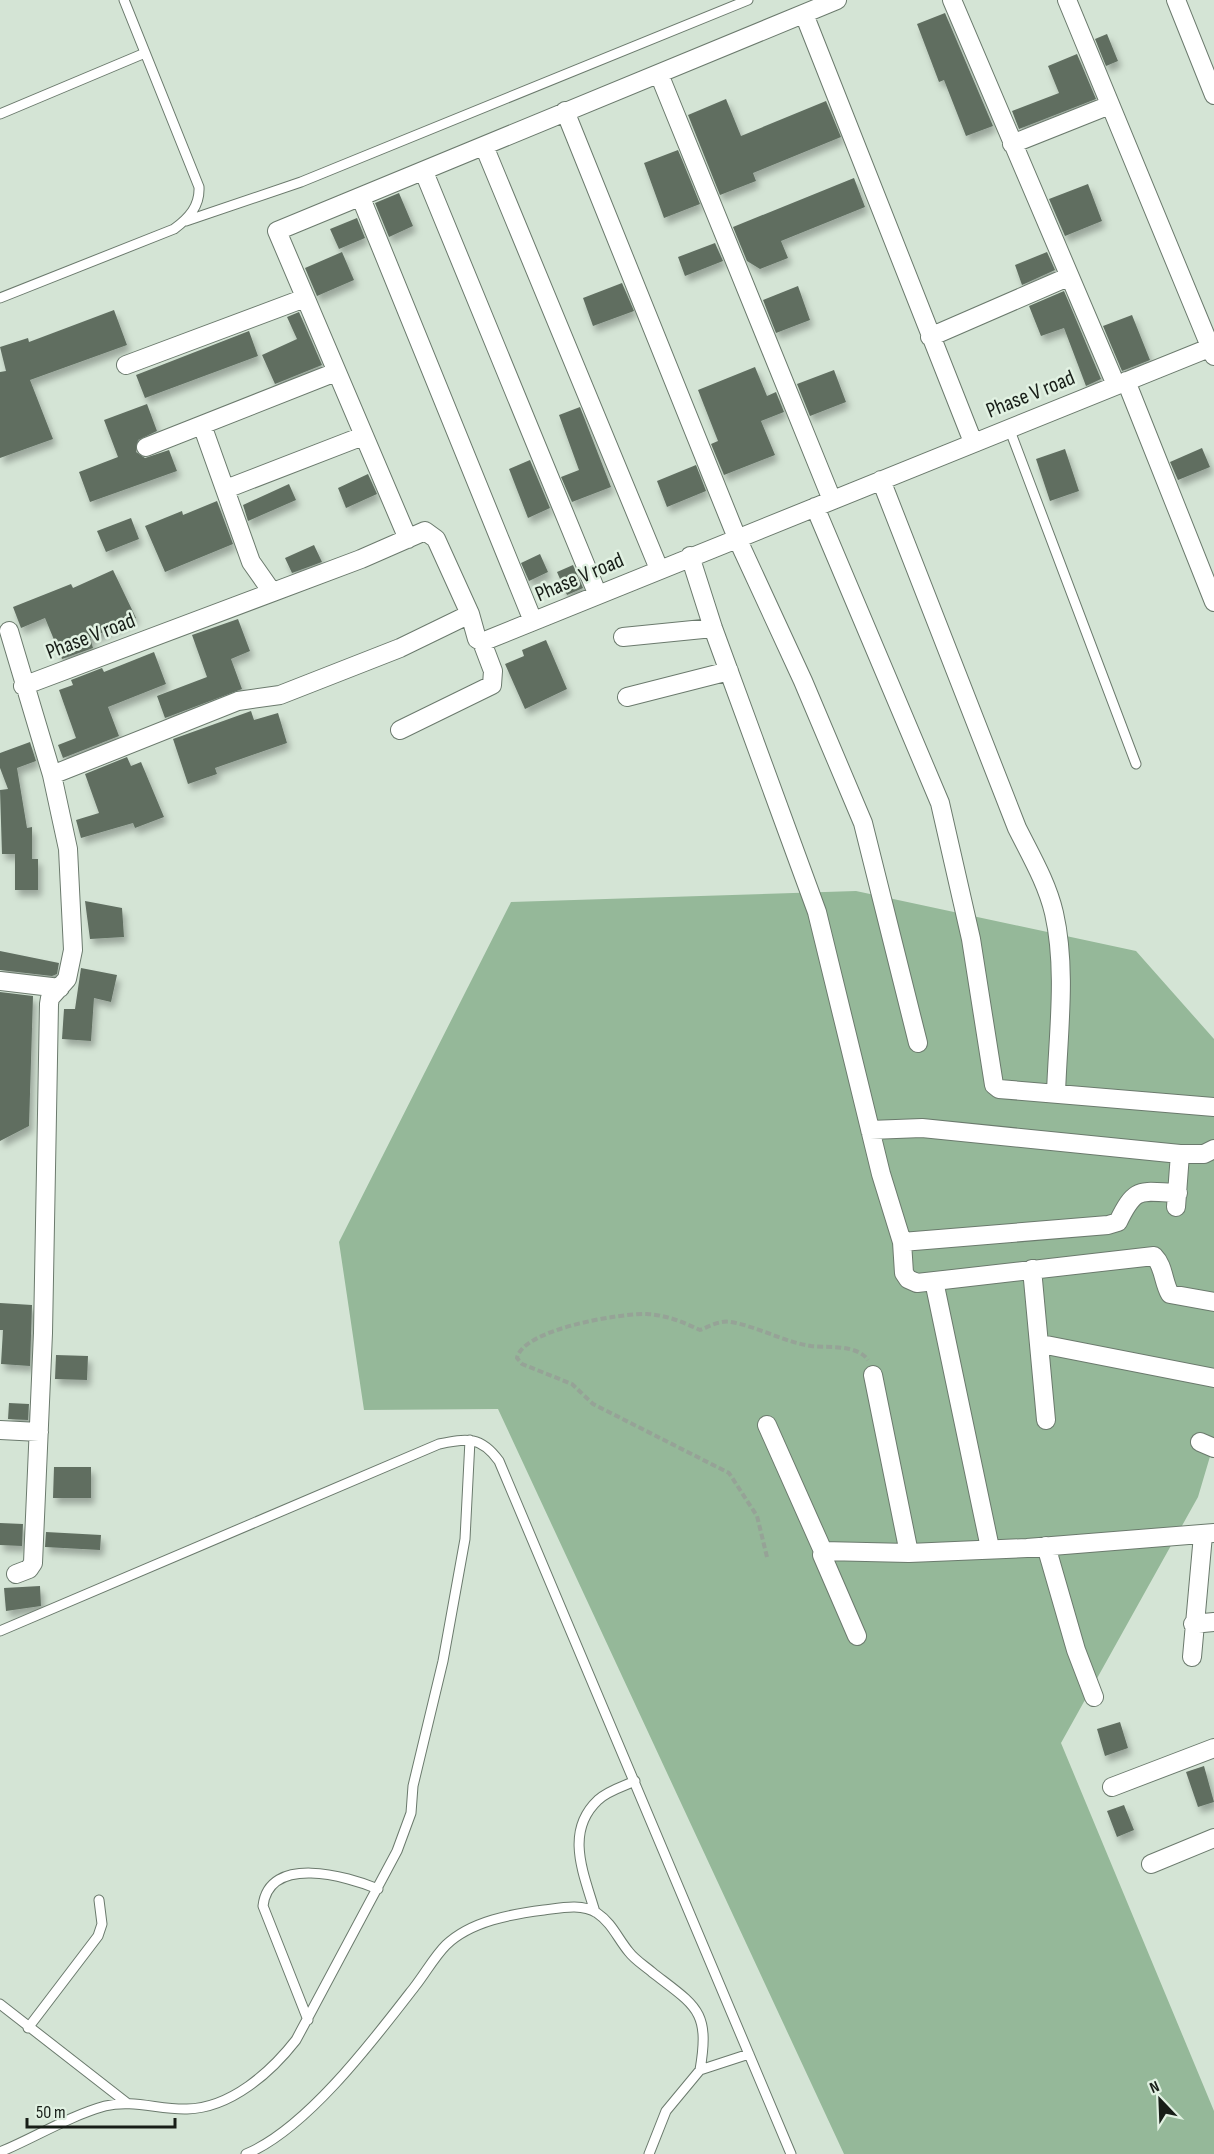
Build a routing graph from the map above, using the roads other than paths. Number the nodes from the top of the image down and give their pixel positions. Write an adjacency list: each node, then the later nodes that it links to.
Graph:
1 (124, 0): 8 (lane)
2 (748, 0): 18 (lane)
3 (837, 0): 7 (street)
4 (953, 0): 14 (street)
5 (1067, 0): 11 (street)
6 (1181, 2): 10 (street)
7 (804, 14): 9 (street); 22 (street)
8 (145, 53): 13 (lane); 18 (lane)
9 (659, 74): 12 (street); 34 (street)
10 (1214, 95)
11 (1110, 105): 14 (street); 23 (street)
12 (565, 111): 15 (street); 36 (street)
13 (0, 114)
14 (1012, 144): 19 (street)
15 (484, 146): 16 (street); 39 (street)
16 (424, 172): 17 (street); 41 (street)
17 (361, 198): 21 (street); 44 (street)
18 (186, 221): 20 (lane)
19 (1068, 278): 22 (street); 26 (street)
20 (0, 298)
21 (305, 298): 24 (street); 25 (street)
22 (930, 337): 30 (street)
23 (1213, 350): 26 (street, Phase V road)
24 (126, 365)
25 (336, 372): 27 (street); 29 (street)
26 (1121, 383): 28 (street, Phase V road); 42 (street)
27 (202, 425): 31 (street); 33 (street)
28 (1008, 428): 30 (street, Phase V road); 53 (lane)
29 (363, 436): 33 (street); 37 (street)
30 (973, 442): 32 (street, Phase V road)
31 (146, 447)
32 (881, 480): 34 (street, Phase V road); 58 (street)
33 (226, 489): 40 (street)
34 (832, 500): 35 (street, Phase V road)
35 (815, 507): 36 (street, Phase V road); 58 (street)
36 (737, 538): 38 (street, Phase V road); 57 (street)
37 (408, 539): 40 (street, Phase V road); 43 (street, Phase V road)
38 (690, 556): 39 (street, Phase V road); 45 (street)
39 (659, 568): 41 (street, Phase V road)
40 (272, 592): 50 (street, Phase V road)
41 (597, 593): 44 (street, Phase V road)
42 (1214, 602)
43 (470, 614): 48 (street, Phase V road); 54 (street)
44 (533, 621): 48 (street, Phase V road)
45 (713, 628): 47 (street); 49 (street)
46 (9, 631): 50 (street)
47 (623, 637)
48 (482, 642): 52 (street)
49 (729, 671): 51 (street); 60 (street)
50 (23, 686): 54 (street)
51 (627, 697)
52 (400, 730)
53 (1136, 764)
54 (52, 775): 56 (street)
55 (0, 981): 56 (street)
56 (60, 987): 73 (street)
57 (918, 1043)
58 (1056, 1093): 59 (street)
59 (1214, 1107)
60 (870, 1130): 62 (street); 63 (street)
61 (1214, 1149): 62 (street)
62 (1180, 1154): 63 (street)
63 (902, 1242): 65 (street)
64 (1032, 1269): 65 (street); 66 (street); 67 (street)
65 (934, 1281): 77 (street)
66 (1214, 1302)
67 (1041, 1344): 69 (street); 70 (street)
68 (873, 1375): 79 (street)
69 (1214, 1378)
70 (1046, 1420)
71 (767, 1425): 78 (street)
72 (0, 1430): 73 (street)
73 (39, 1432): 80 (street)
74 (470, 1440): 83 (lane); 88 (lane); 92 (lane)
75 (1208, 1534): 76 (street); 82 (street)
76 (1046, 1546): 77 (street); 86 (street)
77 (990, 1548): 79 (street)
78 (824, 1551): 79 (street); 84 (street)
79 (909, 1553)
80 (16, 1574)
81 (1214, 1622): 82 (street)
82 (1193, 1624): 85 (street)
83 (0, 1631)
84 (857, 1636)
85 (1192, 1657)
86 (1094, 1697)
87 (1214, 1748): 89 (street)
88 (635, 1781): 94 (lane); 98 (lane)
89 (1112, 1787)
90 (1214, 1838): 91 (street)
91 (1151, 1864)
92 (378, 1889): 96 (lane); 96 (lane)
93 (99, 1900): 97 (lane)
94 (596, 1912): 99 (lane); 102 (lane)
95 (0, 2004): 97 (lane)
96 (308, 2020): 100 (lane)
97 (28, 2028): 100 (lane)
98 (749, 2054): 99 (lane); 104 (lane)
99 (700, 2070): 103 (lane)
100 (127, 2103): 101 (lane)
101 (0, 2152)
102 (246, 2154)
103 (649, 2154)
104 (790, 2154)

